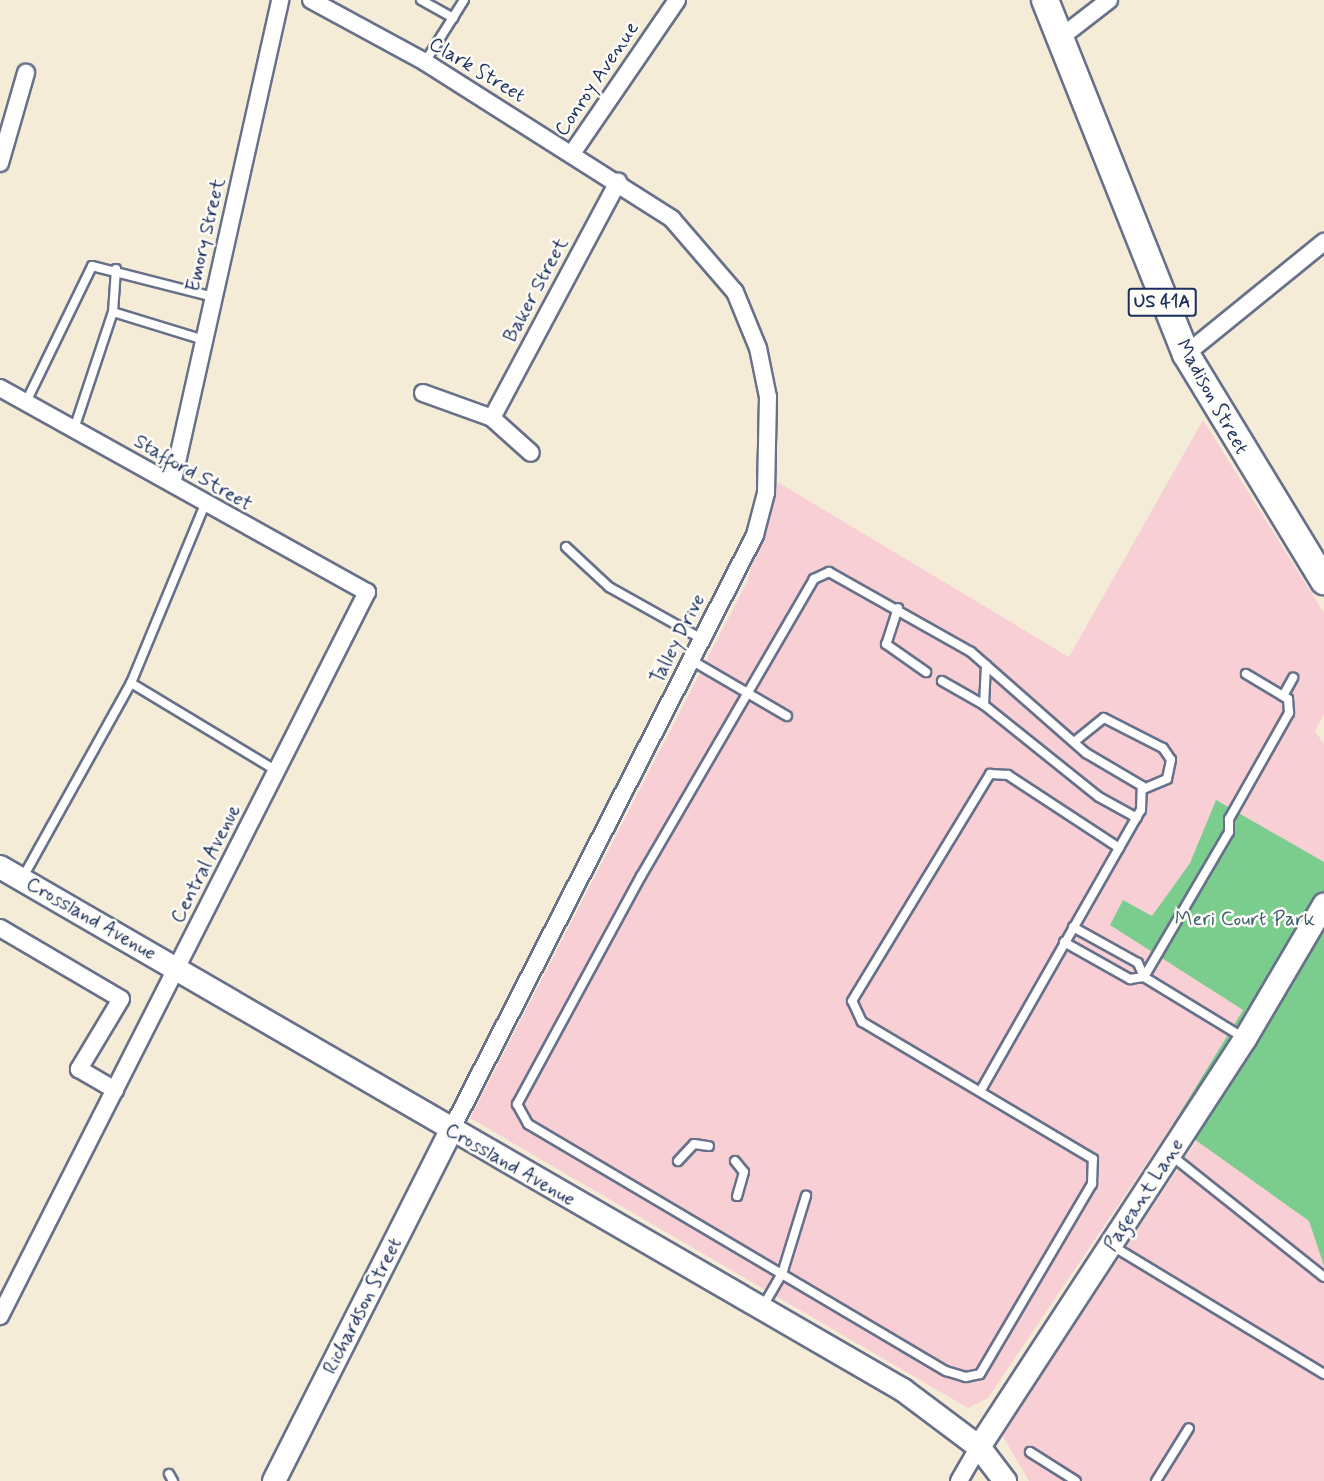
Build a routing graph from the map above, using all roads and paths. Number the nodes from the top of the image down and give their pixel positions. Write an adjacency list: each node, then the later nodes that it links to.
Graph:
1 (280, 0): 17 (street, Emory Street)
2 (311, 0): 10 (street, Clark Street)
3 (421, 0): 8 (lane)
4 (464, 0): 8 (lane)
5 (677, 0): 12 (street, Conroy Avenue)
6 (1045, 0): 9 (main road, Madison Street / US 41A)
7 (1109, 0): 9 (street)
8 (453, 18): 10 (lane)
9 (1060, 38): 20 (main road, Madison Street / US 41A)
10 (425, 62): 12 (street, Clark Street)
11 (26, 73): 13 (street)
12 (573, 152): 14 (street, Clark Street)
13 (0, 163)
14 (618, 182): 24 (street, Baker Street); 33 (street, Talley Drive)
15 (1324, 242): 20 (street)
16 (116, 269): 17 (lane); 18 (lane); 23 (lane)
17 (214, 297): 19 (street, Emory Street)
18 (113, 312): 19 (lane); 25 (lane)
19 (204, 340): 27 (street, Emory Street)
20 (1186, 354): 30 (main road, Madison Street / US 41A)
21 (0, 388): 23 (street, Stafford Street)
22 (423, 393): 24 (street)
23 (26, 402): 25 (street, Stafford Street)
24 (492, 418): 26 (street)
25 (74, 429): 28 (street, Stafford Street)
26 (531, 453)
27 (173, 480)
28 (205, 504): 31 (street, Stafford Street); 40 (lane)
29 (566, 547): 33 (lane)
30 (1323, 579)
31 (367, 592): 46 (street, Central Avenue)
32 (898, 608): 35 (lane); 36 (lane); 41 (lane)
33 (702, 639): 34 (street, Talley Drive)
34 (691, 660): 41 (lane); 61 (street, Talley Drive)
35 (986, 665): 43 (lane); 45 (lane)
36 (926, 672)
37 (1246, 674): 42 (lane)
38 (1293, 678): 42 (lane)
39 (942, 681): 43 (lane)
40 (131, 683): 46 (lane); 51 (lane)
41 (747, 693): 44 (lane); 69 (lane)
42 (1283, 696): 57 (lane)
43 (984, 705): 48 (lane)
44 (787, 716)
45 (1074, 742): 47 (lane); 47 (lane)
46 (277, 771): 56 (street, Central Avenue)
47 (1143, 789): 48 (lane)
48 (1137, 818): 49 (lane)
49 (1119, 848): 53 (lane); 60 (lane)
50 (0, 867): 51 (main road, Crossland Avenue)
51 (22, 879): 56 (main road, Crossland Avenue)
52 (1324, 905): 58 (main road, Pageant Lane)
53 (1073, 927): 55 (lane); 57 (lane)
54 (0, 928): 59 (street)
55 (1064, 942): 57 (lane); 60 (lane)
56 (177, 969): 59 (street, Central Avenue); 61 (main road, Crossland Avenue)
57 (1144, 977): 58 (lane)
58 (1245, 1039): 63 (main road, Pageant Lane)
59 (115, 1090): 72 (street, Central Avenue)
60 (981, 1090): 69 (lane)
61 (451, 1130): 71 (main road, Crossland Avenue); 77 (main road, Richardson Street)
62 (709, 1146): 64 (lane)
63 (1170, 1155): 68 (main road, Pageant Lane); 70 (lane)
64 (678, 1161)
65 (735, 1161): 66 (lane)
66 (737, 1196)
67 (806, 1196): 69 (lane)
68 (1111, 1245): 73 (lane); 75 (main road, Pageant Lane)
69 (782, 1274): 71 (lane)
70 (1324, 1277)
71 (762, 1309): 75 (main road, Crossland Avenue)
72 (0, 1316)
73 (1324, 1374)
74 (1189, 1428): 81 (lane)
75 (979, 1448): 78 (street, Pageant Lane); 79 (main road, Crossland Avenue)
76 (1030, 1452): 80 (lane)
77 (274, 1481)
78 (959, 1481)
79 (1005, 1481)
80 (1076, 1481)
81 (1156, 1481)

